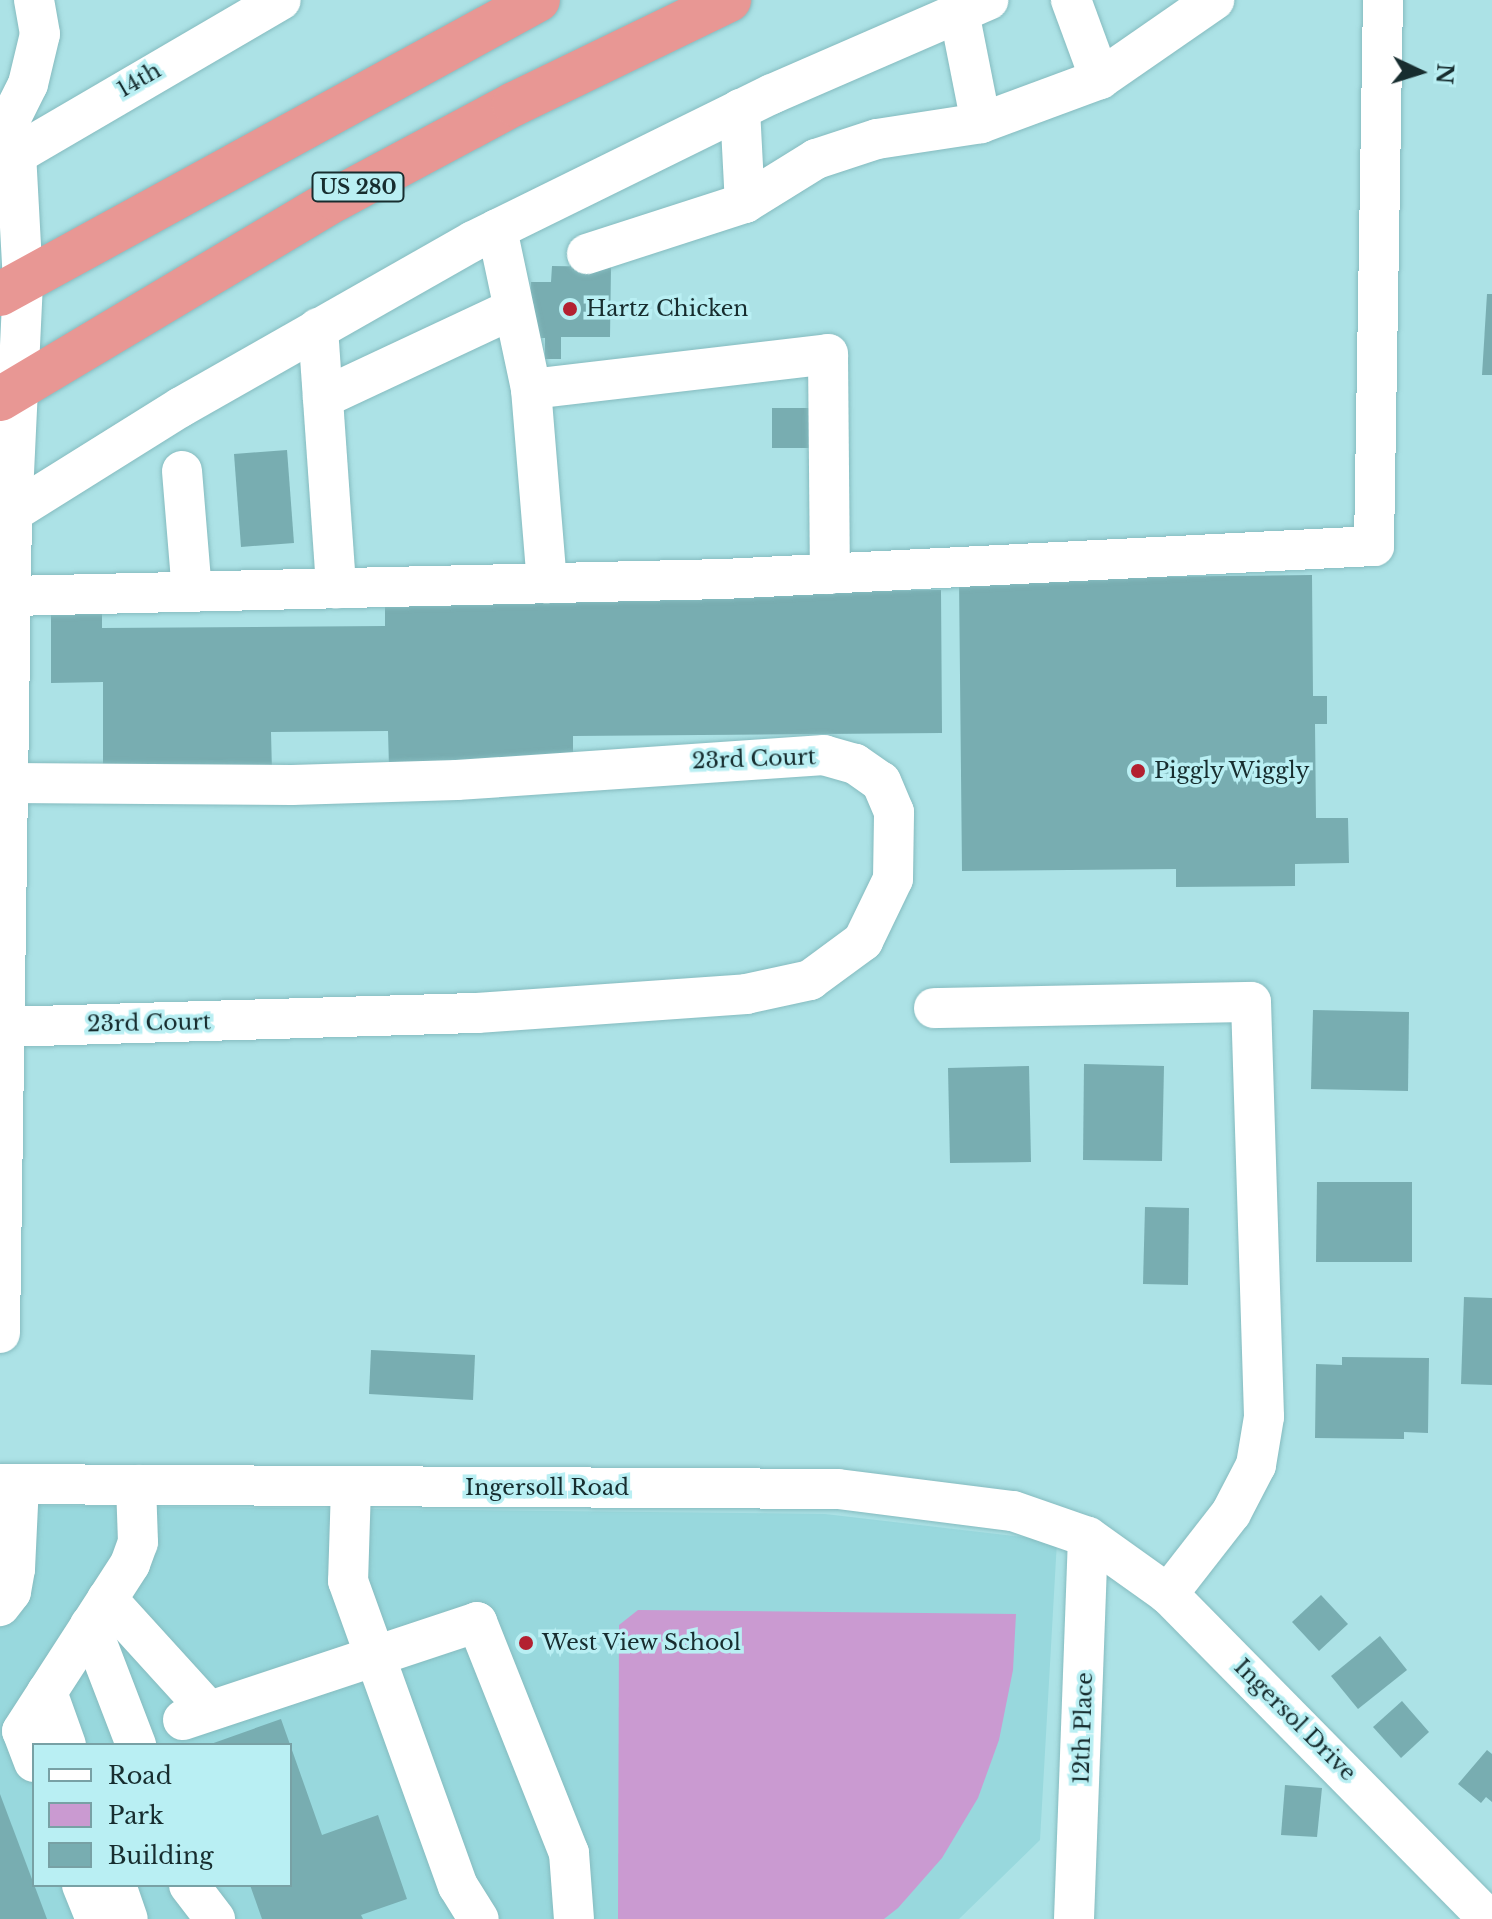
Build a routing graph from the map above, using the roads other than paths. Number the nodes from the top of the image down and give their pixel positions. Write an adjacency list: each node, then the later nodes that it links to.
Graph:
1 (34, 0): 12 (street)
2 (281, 0): 12 (street, 14th)
3 (538, 0): 16 (highway)
4 (729, 0): 20 (highway, US 280)
5 (1071, 0): 9 (street)
6 (1214, 0): 9 (street)
7 (1383, 0): 24 (street)
8 (973, 6): 10 (street); 11 (street)
9 (1100, 79): 11 (street)
10 (740, 109): 13 (street); 14 (street)
11 (981, 123): 13 (street)
12 (5, 143): 16 (street)
13 (745, 203): 15 (street)
14 (497, 229): 17 (street); 18 (street)
15 (587, 254)
16 (11, 288): 20 (street)
17 (513, 309): 19 (street); 21 (street)
18 (318, 328): 21 (street); 23 (street)
19 (531, 389): 24 (street); 25 (street)
20 (10, 393): 23 (street)
21 (323, 398): 26 (street)
22 (182, 471): 27 (street)
23 (6, 516): 28 (street)
24 (830, 574): 25 (street)
25 (547, 583): 26 (street)
26 (336, 588): 27 (street)
27 (192, 592): 28 (street)
28 (12, 596): 29 (street)
29 (9, 783): 30 (street); 32 (street, 23rd Court)
30 (4, 852): 32 (street)
31 (934, 1008): 39 (street)
32 (3, 1027): 33 (street)
33 (0, 1333)
34 (10, 1484): 35 (street, Ingersoll Road); 38 (street)
35 (136, 1485): 36 (street, Ingersoll Road); 41 (street)
36 (351, 1487): 37 (street, Ingersoll Road); 42 (street)
37 (1088, 1537): 39 (street, Ingersol Drive); 53 (street, 12th Place)
38 (8, 1572): 40 (street)
39 (1168, 1594): 54 (street, Ingersol Drive)
40 (0, 1606)
41 (99, 1612): 42 (street); 43 (street); 45 (street)
42 (376, 1652): 49 (street); 52 (street)
43 (47, 1692): 44 (street); 46 (street)
44 (65, 1743)
45 (135, 1743)
46 (32, 1757)
47 (83, 1887): 50 (street)
48 (117, 1887): 51 (street)
49 (469, 1902)
50 (96, 1919)
51 (128, 1919)
52 (574, 1919)
53 (1074, 1919)
54 (1488, 1919)

